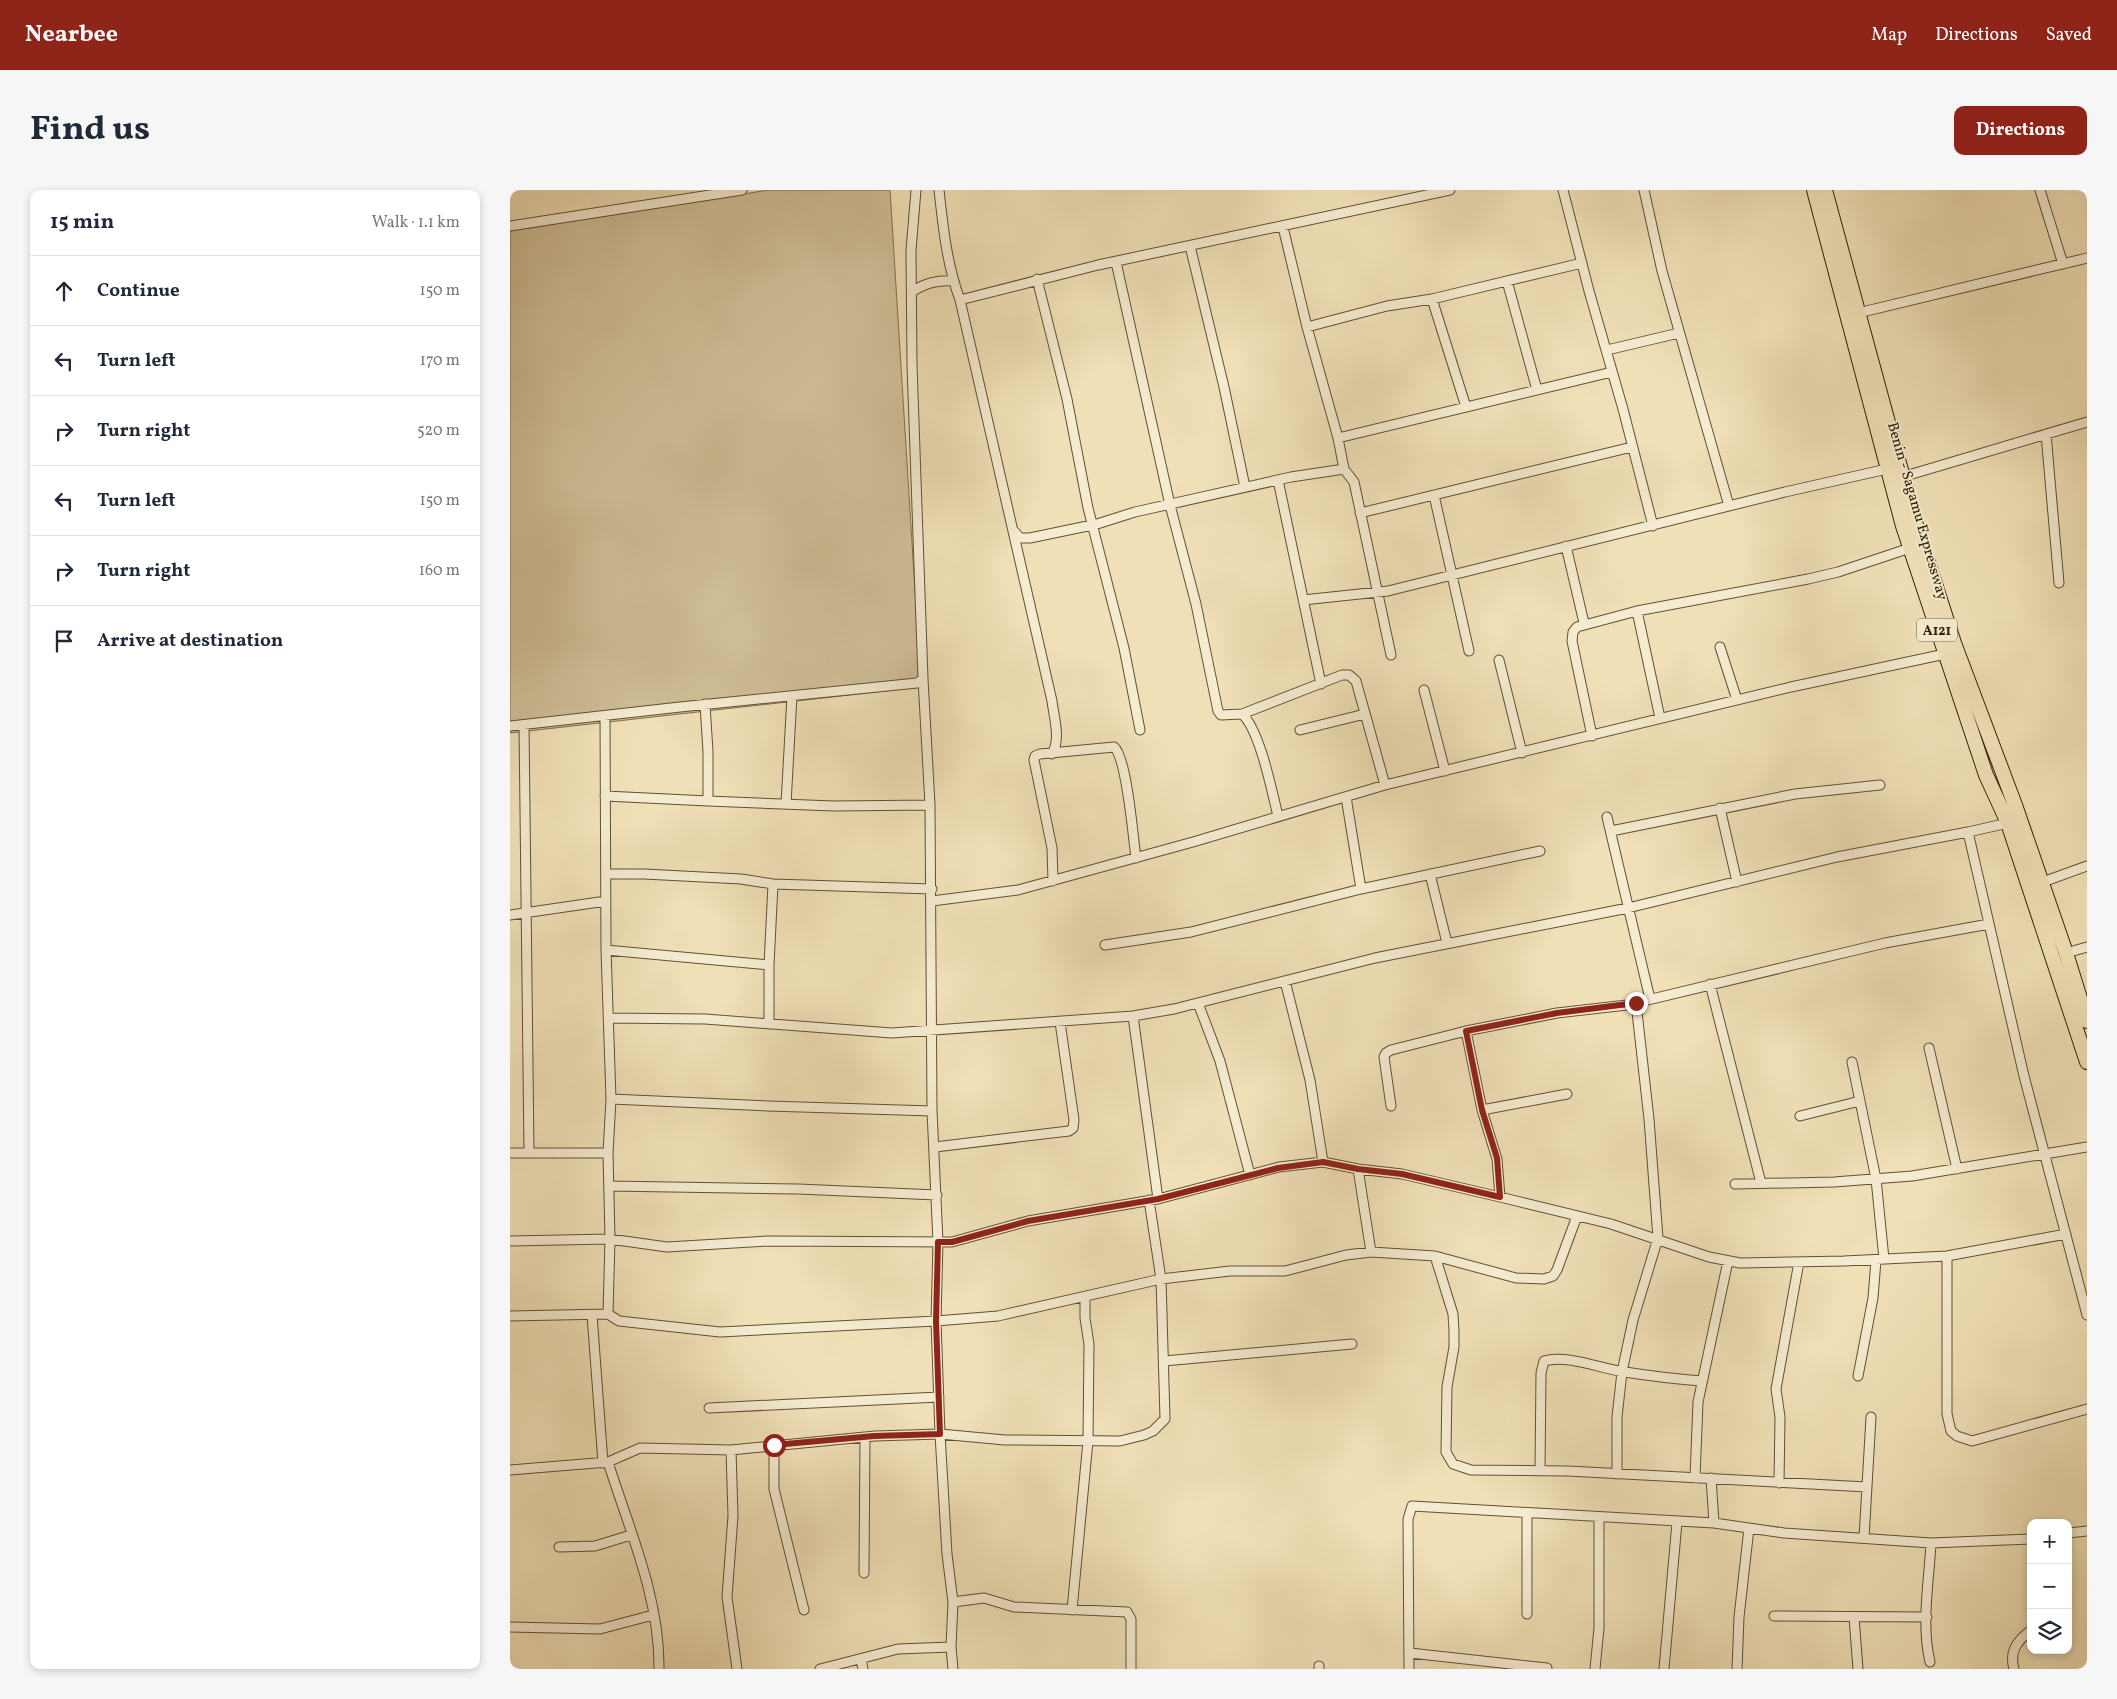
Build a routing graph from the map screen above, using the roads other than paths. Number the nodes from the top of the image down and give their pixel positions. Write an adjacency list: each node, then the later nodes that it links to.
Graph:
1 (742, 190): 10 (street)
2 (916, 190): 20 (street)
3 (939, 190): 18 (street)
4 (1450, 190): 11 (street)
5 (1562, 190): 15 (street)
6 (1644, 190): 25 (street)
7 (1814, 190): 35 (highway, Benin - Sagamu Expressway / A121)
8 (1825, 190): 23 (highway, A121)
9 (2040, 190): 16 (street)
10 (510, 226)
11 (1283, 226): 12 (street); 24 (street)
12 (1190, 246): 14 (street); 38 (street)
13 (2087, 258): 16 (street)
14 (1116, 262): 17 (street); 40 (street)
15 (1582, 262): 19 (street); 26 (street)
16 (2063, 264): 23 (street)
17 (1037, 279): 22 (street); 43 (street)
18 (953, 281): 20 (street); 22 (street)
19 (1506, 281): 21 (street); 28 (street)
20 (913, 291): 59 (street)
21 (1432, 299): 24 (street); 29 (street)
22 (960, 300): 45 (street)
23 (1858, 313): 36 (highway, A121)
24 (1307, 327): 32 (street)
25 (1679, 333): 26 (street); 41 (street)
26 (1607, 350): 27 (street)
27 (1612, 372): 28 (street); 33 (street)
28 (1537, 390): 29 (street)
29 (1466, 407): 32 (street)
30 (2087, 422): 31 (street)
31 (2046, 434): 36 (street); 49 (street)
32 (1338, 438): 34 (street)
33 (1632, 447): 39 (street); 44 (street)
34 (1344, 469): 37 (street); 42 (street)
35 (1887, 469): 41 (street); 47 (highway, Benin - Sagamu Expressway / A121)
36 (1902, 477): 97 (highway, A121)
37 (1278, 480): 38 (street); 51 (street)
38 (1245, 488): 40 (street)
39 (1434, 495): 42 (street); 48 (street)
40 (1170, 505): 43 (street); 65 (street)
41 (1729, 506): 44 (street)
42 (1360, 513): 50 (street)
43 (1093, 525): 45 (street); 71 (street)
44 (1653, 526): 46 (street)
45 (1013, 529): 75 (street)
46 (1566, 546): 48 (street); 53 (street)
47 (1910, 548): 52 (street); 56 (highway, Benin - Sagamu Expressway / A121)
48 (1452, 575): 50 (street); 55 (street)
49 (2059, 583)
50 (1377, 593): 51 (street); 57 (street)
51 (1303, 600): 60 (street)
52 (1637, 611): 53 (street); 68 (street)
53 (1584, 624): 73 (street)
54 (1720, 647): 63 (street)
55 (1469, 650)
56 (1945, 654): 63 (street); 87 (highway, Benin - Sagamu Expressway / A121)
57 (1391, 655)
58 (1499, 660): 74 (street)
59 (923, 679): 62 (street); 83 (street)
60 (1320, 684): 65 (street); 66 (street)
61 (1424, 690): 76 (street)
62 (792, 696): 64 (street); 82 (street)
63 (1737, 700): 68 (street)
64 (705, 704): 67 (street); 81 (street)
65 (1242, 714): 85 (street)
66 (1365, 714): 72 (street); 78 (street)
67 (605, 716): 69 (street); 79 (street)
68 (1660, 718): 73 (street)
69 (524, 724): 70 (street); 104 (street)
70 (510, 726)
71 (1140, 730)
72 (1300, 730)
73 (1592, 736): 74 (street)
74 (1522, 753): 76 (street)
75 (1052, 754): 91 (street); 95 (street)
76 (1445, 771): 78 (street)
77 (1880, 785): 84 (street)
78 (1385, 786): 80 (street)
79 (605, 796): 81 (street); 93 (street)
80 (1346, 797): 85 (street); 100 (street)
81 (708, 802): 82 (street)
82 (786, 804): 83 (street)
83 (930, 805): 99 (street)
84 (1720, 808): 88 (street); 96 (street)
85 (1278, 816): 91 (street)
86 (1607, 817): 88 (street)
87 (2008, 823): 89 (street); 127 (highway, Benin - Sagamu Expressway / A121)
88 (1611, 831): 103 (street)
89 (1968, 832): 96 (street); 106 (street)
90 (1540, 851): 94 (street)
91 (1136, 858): 95 (street)
92 (2087, 866): 97 (street)
93 (606, 874): 98 (street); 101 (street)
94 (1430, 874): 100 (street); 107 (street)
95 (1053, 881): 102 (street)
96 (1737, 882): 103 (street)
97 (2040, 883): 111 (highway, A121)
98 (773, 884): 99 (street); 112 (street)
99 (932, 889): 102 (street)
100 (1362, 889): 108 (street)
101 (606, 901): 104 (street); 110 (street)
102 (932, 901): 123 (street)
103 (1628, 908): 107 (street); 115 (street)
104 (527, 913): 105 (street); 137 (street)
105 (510, 915)
106 (1988, 924): 114 (street); 140 (street)
107 (1446, 944): 113 (street)
108 (1105, 945)
109 (2087, 947): 111 (street)
110 (606, 950): 112 (street); 119 (street)
111 (2066, 954): 121 (highway, A121)
112 (769, 966): 122 (street)
113 (1285, 981): 116 (street); 141 (street)
114 (1710, 984): 115 (street); 146 (street)
115 (1650, 999): 117 (street)
116 (1198, 1003): 118 (street); 144 (street)
117 (1636, 1003): 124 (street); 155 (street)
118 (1133, 1016): 120 (street); 151 (street)
119 (609, 1018): 122 (street); 129 (street)
120 (1060, 1022): 123 (street); 135 (street)
121 (2087, 1022)
122 (769, 1024): 123 (street)
123 (932, 1031): 133 (street)
124 (1466, 1031): 131 (street); 132 (street)
125 (1929, 1048): 143 (street)
126 (1852, 1062): 130 (street)
127 (2087, 1062)
128 (1567, 1094): 132 (street)
129 (611, 1099): 133 (street); 139 (street)
130 (1860, 1101): 134 (street); 145 (street)
131 (1391, 1106)
132 (1482, 1110): 150 (street)
133 (932, 1111): 135 (street)
134 (1800, 1116)
135 (935, 1147): 149 (street)
136 (2087, 1147): 140 (street)
137 (529, 1152): 138 (street); 139 (street)
138 (510, 1153)
139 (608, 1153): 148 (street)
140 (2046, 1155): 143 (street); 153 (street)
141 (1323, 1162): 142 (street); 144 (street)
142 (1358, 1169): 150 (street); 158 (street)
143 (1957, 1169): 145 (street)
144 (1250, 1175): 151 (street)
145 (1876, 1179): 146 (street); 161 (street)
146 (1762, 1183): 147 (street)
147 (1735, 1184)
148 (609, 1186): 149 (street); 154 (street)
149 (936, 1196): 157 (street)
150 (1500, 1197): 152 (street)
151 (1153, 1200): 157 (street); 164 (street)
152 (1577, 1216): 155 (street); 159 (street)
153 (2066, 1234): 160 (street); 169 (street)
154 (610, 1238): 156 (street); 157 (street); 166 (street)
155 (1658, 1238): 162 (street); 173 (street)
156 (510, 1241)
157 (938, 1242): 170 (street)
158 (1370, 1252): 159 (street); 164 (street)
159 (1435, 1256): 187 (street)
160 (1947, 1256): 161 (street); 178 (street)
161 (1880, 1260): 163 (street); 174 (street)
162 (1728, 1261): 163 (street); 175 (street)
163 (1799, 1262): 191 (street)
164 (1161, 1279): 165 (street); 172 (street)
165 (1085, 1297): 170 (street); 182 (street)
166 (608, 1314): 167 (street); 170 (street)
167 (592, 1315): 168 (street); 185 (street)
168 (510, 1316)
169 (2087, 1316)
170 (936, 1321): 176 (street)
171 (1352, 1344): 172 (street)
172 (1164, 1361): 182 (street)
173 (1622, 1372): 175 (street); 187 (street); 188 (street)
174 (1858, 1376)
175 (1702, 1381): 189 (street)
176 (939, 1397): 177 (street); 180 (street)
177 (708, 1408)
178 (2087, 1409)
179 (1871, 1416): 192 (street)
180 (940, 1434): 181 (street); 182 (street); 206 (street)
181 (865, 1437): 183 (street); 205 (street)
182 (1088, 1442): 208 (street)
183 (774, 1445): 184 (street); 207 (street)
184 (731, 1450): 185 (street); 222 (street)
185 (606, 1462): 186 (street); 200 (street)
186 (510, 1470)
187 (1540, 1471): 188 (street)
188 (1617, 1474): 189 (street)
189 (1696, 1478): 190 (street)
190 (1711, 1478): 191 (street); 196 (street)
191 (1779, 1483): 192 (street)
192 (1867, 1487): 201 (street)
193 (1527, 1513): 194 (street); 210 (street); 217 (street)
194 (1599, 1518): 195 (street); 228 (street)
195 (1677, 1522): 196 (street); 229 (street)
196 (1714, 1523): 197 (street)
197 (1749, 1528): 201 (street); 230 (street)
198 (2087, 1531): 199 (street)
199 (2072, 1533)
200 (631, 1535): 204 (street); 209 (street)
201 (1864, 1538): 203 (street)
202 (2027, 1539): 203 (street)
203 (1931, 1543): 213 (street)
204 (559, 1547)
205 (864, 1573)
206 (953, 1602): 208 (street); 216 (street)
207 (804, 1610)
208 (1072, 1610): 226 (street)
209 (653, 1614): 214 (street); 221 (street)
210 (1527, 1614)
211 (1774, 1616): 212 (street)
212 (1854, 1617): 213 (street); 231 (street)
213 (1926, 1617): 219 (street)
214 (510, 1627)
215 (2027, 1633): 232 (street)
216 (951, 1647): 218 (street); 225 (street)
217 (1410, 1653): 220 (street); 227 (street)
218 (861, 1659): 223 (street); 224 (street)
219 (1930, 1662)
220 (1547, 1668)
221 (659, 1669)
222 (737, 1669)
223 (820, 1669)
224 (863, 1669)
225 (952, 1669)
226 (1131, 1669)
227 (1409, 1669)
228 (1595, 1669)
229 (1664, 1669)
230 (1737, 1669)
231 (1858, 1669)
232 (2014, 1669)

